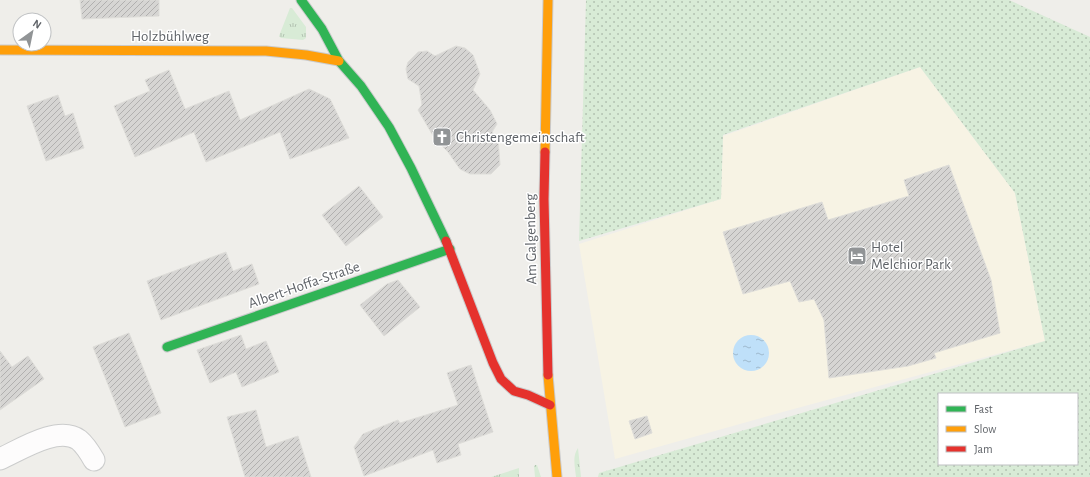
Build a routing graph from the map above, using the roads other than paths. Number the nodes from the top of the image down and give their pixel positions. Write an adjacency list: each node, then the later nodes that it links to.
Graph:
1 (301, 0): 4 (street)
2 (548, 0): 7 (street, Am Galgenberg)
3 (0, 50): 4 (street, Holzbühlweg)
4 (339, 61): 5 (street)
5 (450, 249): 6 (street, Albert-Hoffa-Straße); 7 (street)
6 (167, 347)
7 (550, 405): 10 (street, Am Galgenberg)
8 (0, 460): 9 (street)
9 (94, 460)
10 (557, 477)

